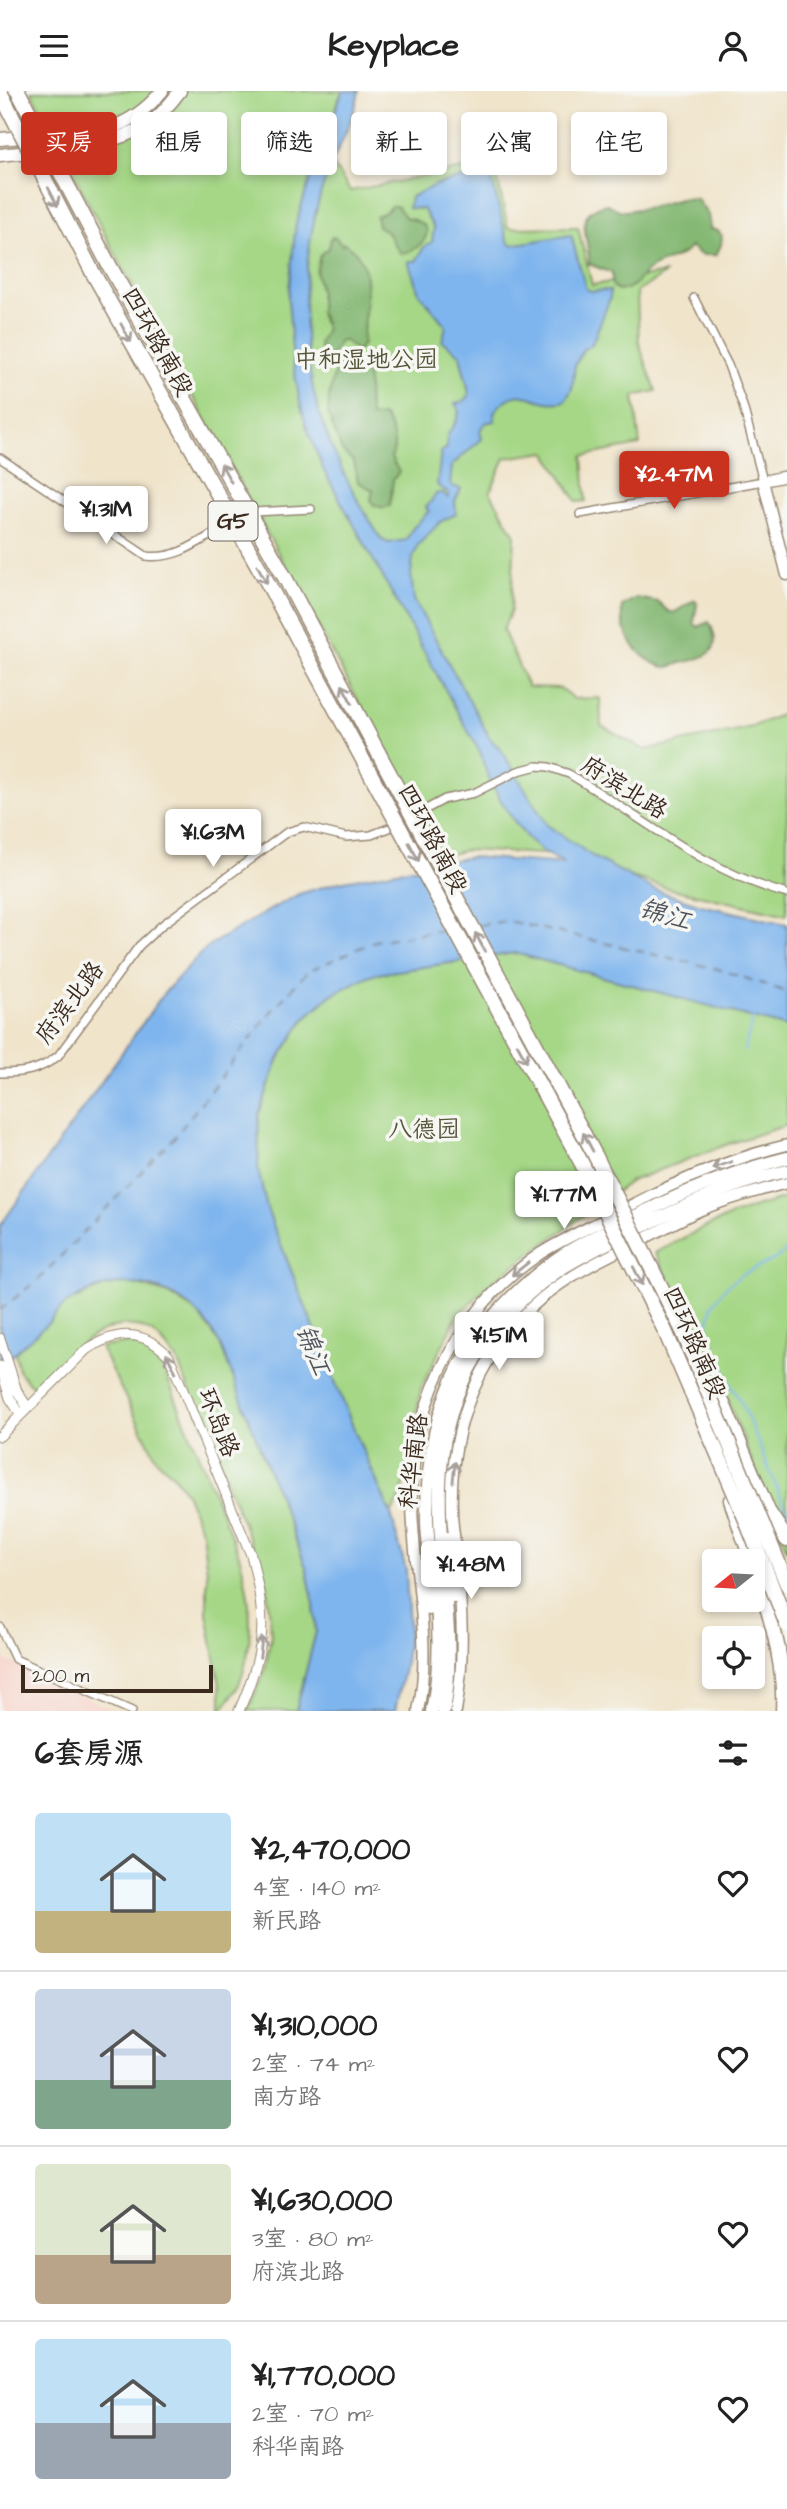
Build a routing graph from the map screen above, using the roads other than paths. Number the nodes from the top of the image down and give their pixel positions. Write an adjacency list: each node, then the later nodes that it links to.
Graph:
1 (18, 91): 26 (highway, 四环路南段 / G5, one-way to 1, bridge)
2 (162, 91): 5 (main road)
3 (180, 91): 6 (main road)
4 (0, 92): 33 (highway, 四环路南段 / G5, one-way to 33, bridge)
5 (0, 139)
6 (0, 155)
7 (694, 298): 10 (street)
8 (0, 458): 14 (street)
9 (787, 476): 10 (main road)
10 (763, 481): 13 (street); 15 (main road)
11 (311, 509): 12 (street)
12 (254, 512)
13 (580, 514)
14 (221, 529)
15 (787, 575)
16 (787, 894): 17 (street, 府滨北路)
17 (0, 1073)
18 (787, 1145): 24 (main road, one-way to 24)
19 (787, 1159): 25 (main road, 科华南路)
20 (787, 1171): 21 (main road, 科华南路)
21 (768, 1175): 22 (main road); 34 (main road, 科华南路)
22 (787, 1177)
23 (787, 1183): 41 (main road, one-way to 23)
24 (594, 1224): 25 (main road); 40 (main road, one-way to 40)
25 (555, 1261): 35 (main road, 科华南路)
26 (683, 1331): 36 (highway, bridge); 37 (highway, 四环路南段 / G5, bridge)
27 (0, 1338): 29 (street)
28 (0, 1366): 29 (street)
29 (10, 1383): 30 (street); 31 (street)
30 (29, 1408): 31 (street, 环岛路); 43 (street, 环岛路, one-way to 30)
31 (21, 1415): 32 (street, 环岛路)
32 (0, 1436)
33 (712, 1439): 38 (highway, 四环路南段 / G5, bridge); 48 (highway, bridge)
34 (441, 1510): 41 (main road); 46 (main road, 科华南路)
35 (427, 1511): 40 (main road); 45 (main road, 科华南路)
36 (787, 1541)
37 (787, 1584)
38 (787, 1625)
39 (0, 1627): 42 (street)
40 (424, 1669): 44 (main road)
41 (458, 1698): 47 (main road)
42 (132, 1711)
43 (239, 1711)
44 (418, 1711)
45 (432, 1711)
46 (444, 1711)
47 (456, 1711)
48 (783, 1711)

